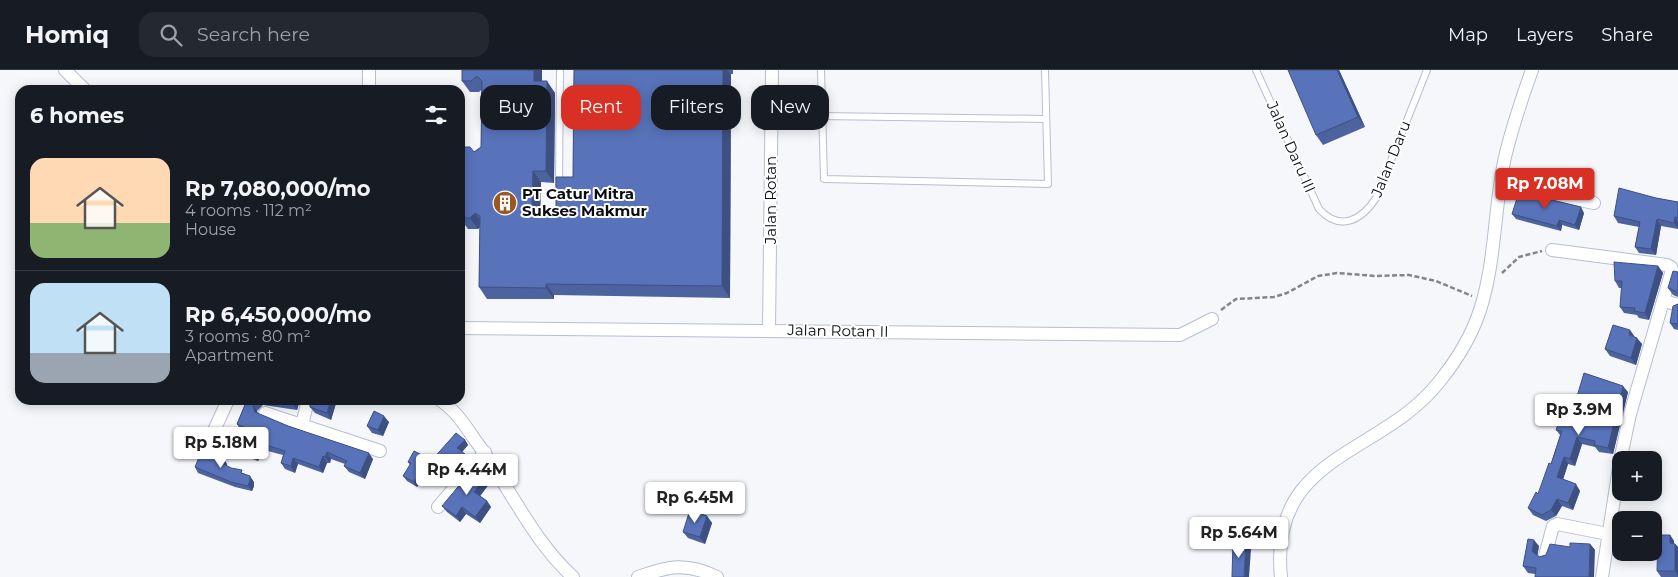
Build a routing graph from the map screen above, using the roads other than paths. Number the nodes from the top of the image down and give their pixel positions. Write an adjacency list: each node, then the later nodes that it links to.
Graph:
1 (65, 70): 10 (street)
2 (369, 70): 11 (street)
3 (560, 70): 17 (lane)
4 (772, 70): 25 (street, Jalan Rotan)
5 (820, 70): 12 (lane)
6 (1044, 70): 14 (lane)
7 (1256, 70): 19 (lane, Jalan Daru III)
8 (1427, 70): 19 (lane, Jalan Daru)
9 (1532, 70): 16 (street)
10 (80, 85)
11 (369, 85)
12 (820, 85)
13 (829, 116): 14 (lane)
14 (1045, 119): 15 (lane)
15 (822, 130)
16 (1501, 184): 18 (street); 40 (street)
17 (559, 193)
18 (1594, 202)
19 (1332, 220)
20 (1552, 250): 21 (street)
21 (1664, 302): 22 (street); 35 (street)
22 (1678, 305)
23 (1212, 319): 25 (street, Jalan Rotan II)
24 (465, 328): 25 (street, Jalan Rotan II)
25 (770, 330)
26 (226, 405): 31 (street)
27 (307, 405): 30 (street)
28 (446, 405): 33 (street)
29 (265, 413): 30 (street)
30 (302, 425): 32 (street)
31 (211, 437)
32 (380, 451)
33 (485, 452): 34 (street); 37 (street)
34 (438, 507)
35 (1608, 534): 36 (street); 41 (street)
36 (1545, 556)
37 (573, 577)
38 (638, 577): 39 (street)
39 (717, 577)
40 (1281, 577)
41 (1602, 577)

